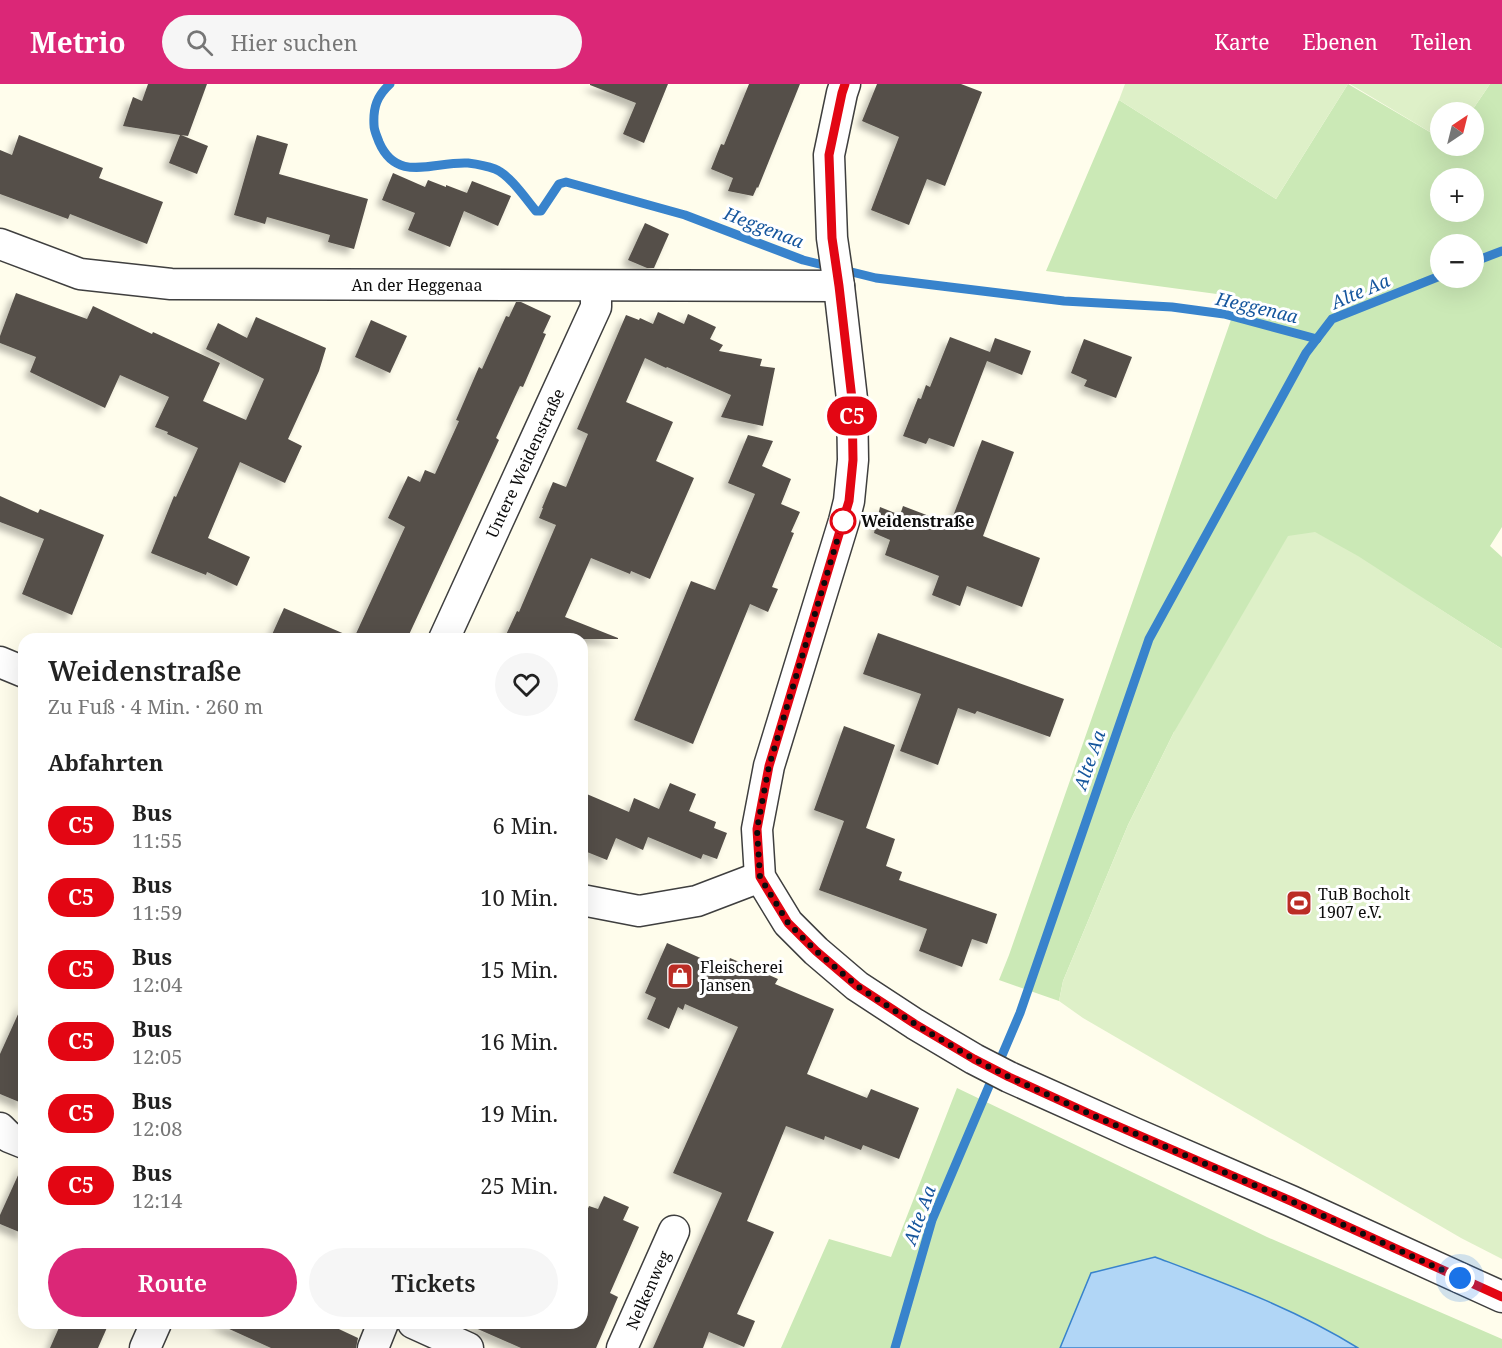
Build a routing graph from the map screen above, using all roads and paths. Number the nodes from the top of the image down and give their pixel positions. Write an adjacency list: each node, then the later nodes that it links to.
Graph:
1 (845, 84): 4 (street)
2 (0, 244): 3 (street, An der Heggenaa)
3 (596, 286): 4 (street, An der Heggenaa); 5 (street, Untere Weidenstraße)
4 (839, 286): 8 (street)
5 (447, 633)
6 (0, 662): 7 (street)
7 (18, 670)
8 (760, 877): 9 (street); 13 (street)
9 (588, 901)
10 (0, 1128): 11 (street)
11 (18, 1141)
12 (674, 1231): 20 (street, Nelkenweg)
13 (1502, 1297)
14 (153, 1329): 17 (street)
15 (381, 1329): 18 (street)
16 (426, 1329): 19 (street)
17 (145, 1348)
18 (373, 1348)
19 (468, 1348)
20 (622, 1348)

